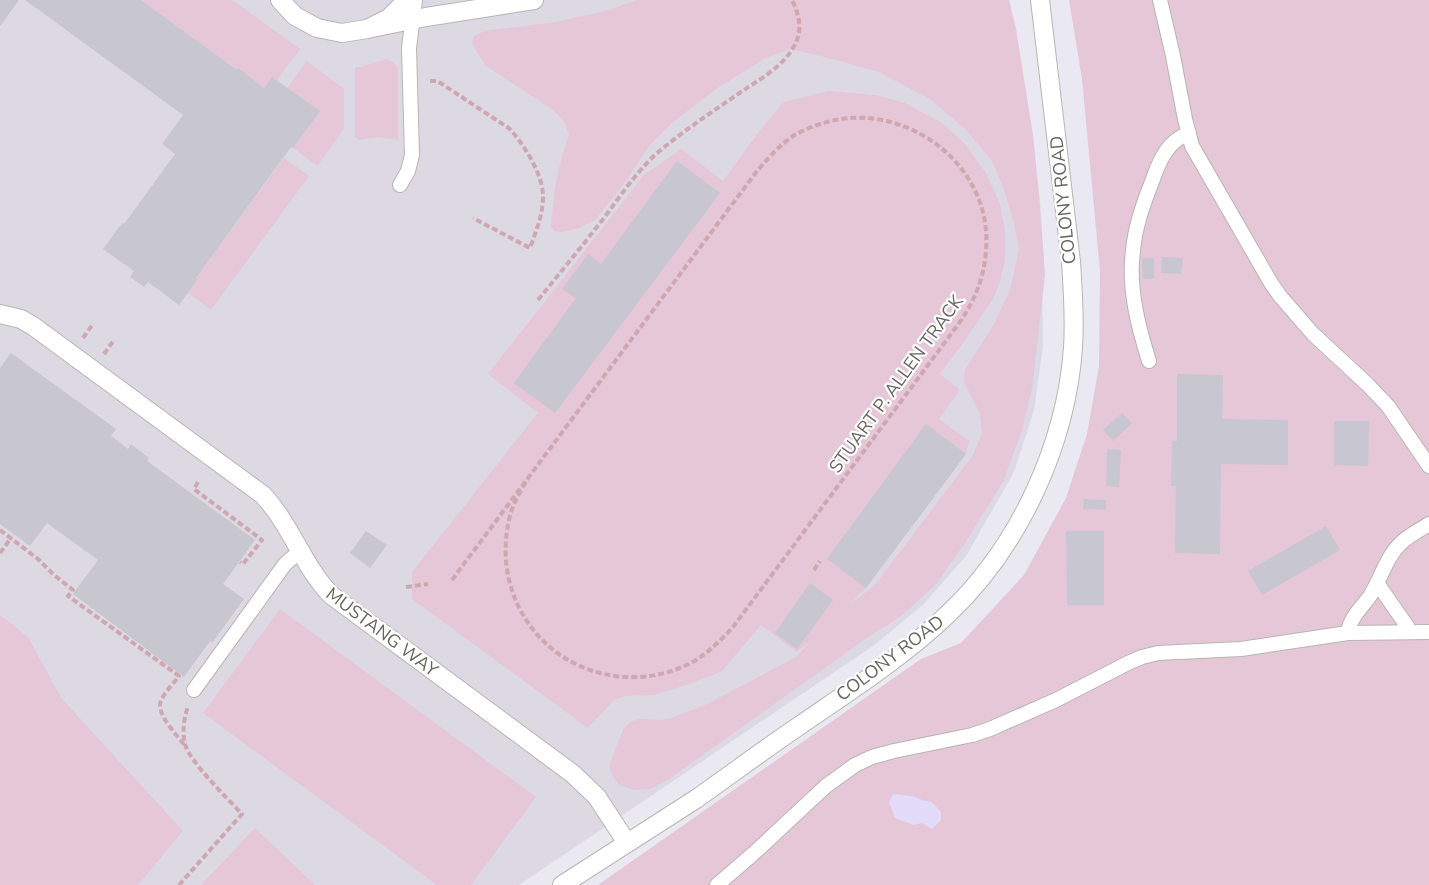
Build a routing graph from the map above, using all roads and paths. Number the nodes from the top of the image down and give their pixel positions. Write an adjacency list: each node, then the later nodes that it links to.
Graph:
1 (274, 0): 9 (street)
2 (280, 0): 9 (street)
3 (407, 0): 11 (street)
4 (415, 0): 10 (lane)
5 (534, 0): 10 (street)
6 (792, 0): 16 (path)
7 (1040, 0): 39 (street, COLONY ROAD)
8 (1160, 0): 13 (lane)
9 (296, 16): 11 (street)
10 (412, 20): 11 (street); 14 (lane)
11 (367, 29)
12 (430, 81): 15 (path)
13 (1189, 133): 18 (lane); 19 (lane)
14 (400, 185)
15 (473, 218)
16 (538, 300)
17 (0, 314): 25 (street, MUSTANG WAY)
18 (1149, 360)
19 (1429, 466)
20 (530, 475): 20 (path, STUART P. ALLEN TRACK); 30 (path, STUART P. ALLEN TRACK)
21 (198, 482): 28 (path)
22 (1429, 524): 32 (lane)
23 (0, 530): 24 (path)
24 (11, 538): 26 (path); 38 (path)
25 (300, 551): 37 (lane); 39 (street, MUSTANG WAY)
26 (0, 553)
27 (820, 561): 29 (path)
28 (240, 562)
29 (814, 570)
30 (452, 580)
31 (428, 584): 33 (path)
32 (1377, 584): 34 (lane); 36 (lane)
33 (406, 587)
34 (1408, 632): 35 (lane); 36 (lane)
35 (1429, 632)
36 (1348, 633): 42 (lane)
37 (195, 690): 38 (path)
38 (186, 747): 40 (path)
39 (627, 843): 41 (street, COLONY ROAD)
40 (179, 885)
41 (562, 885)
42 (717, 885)

